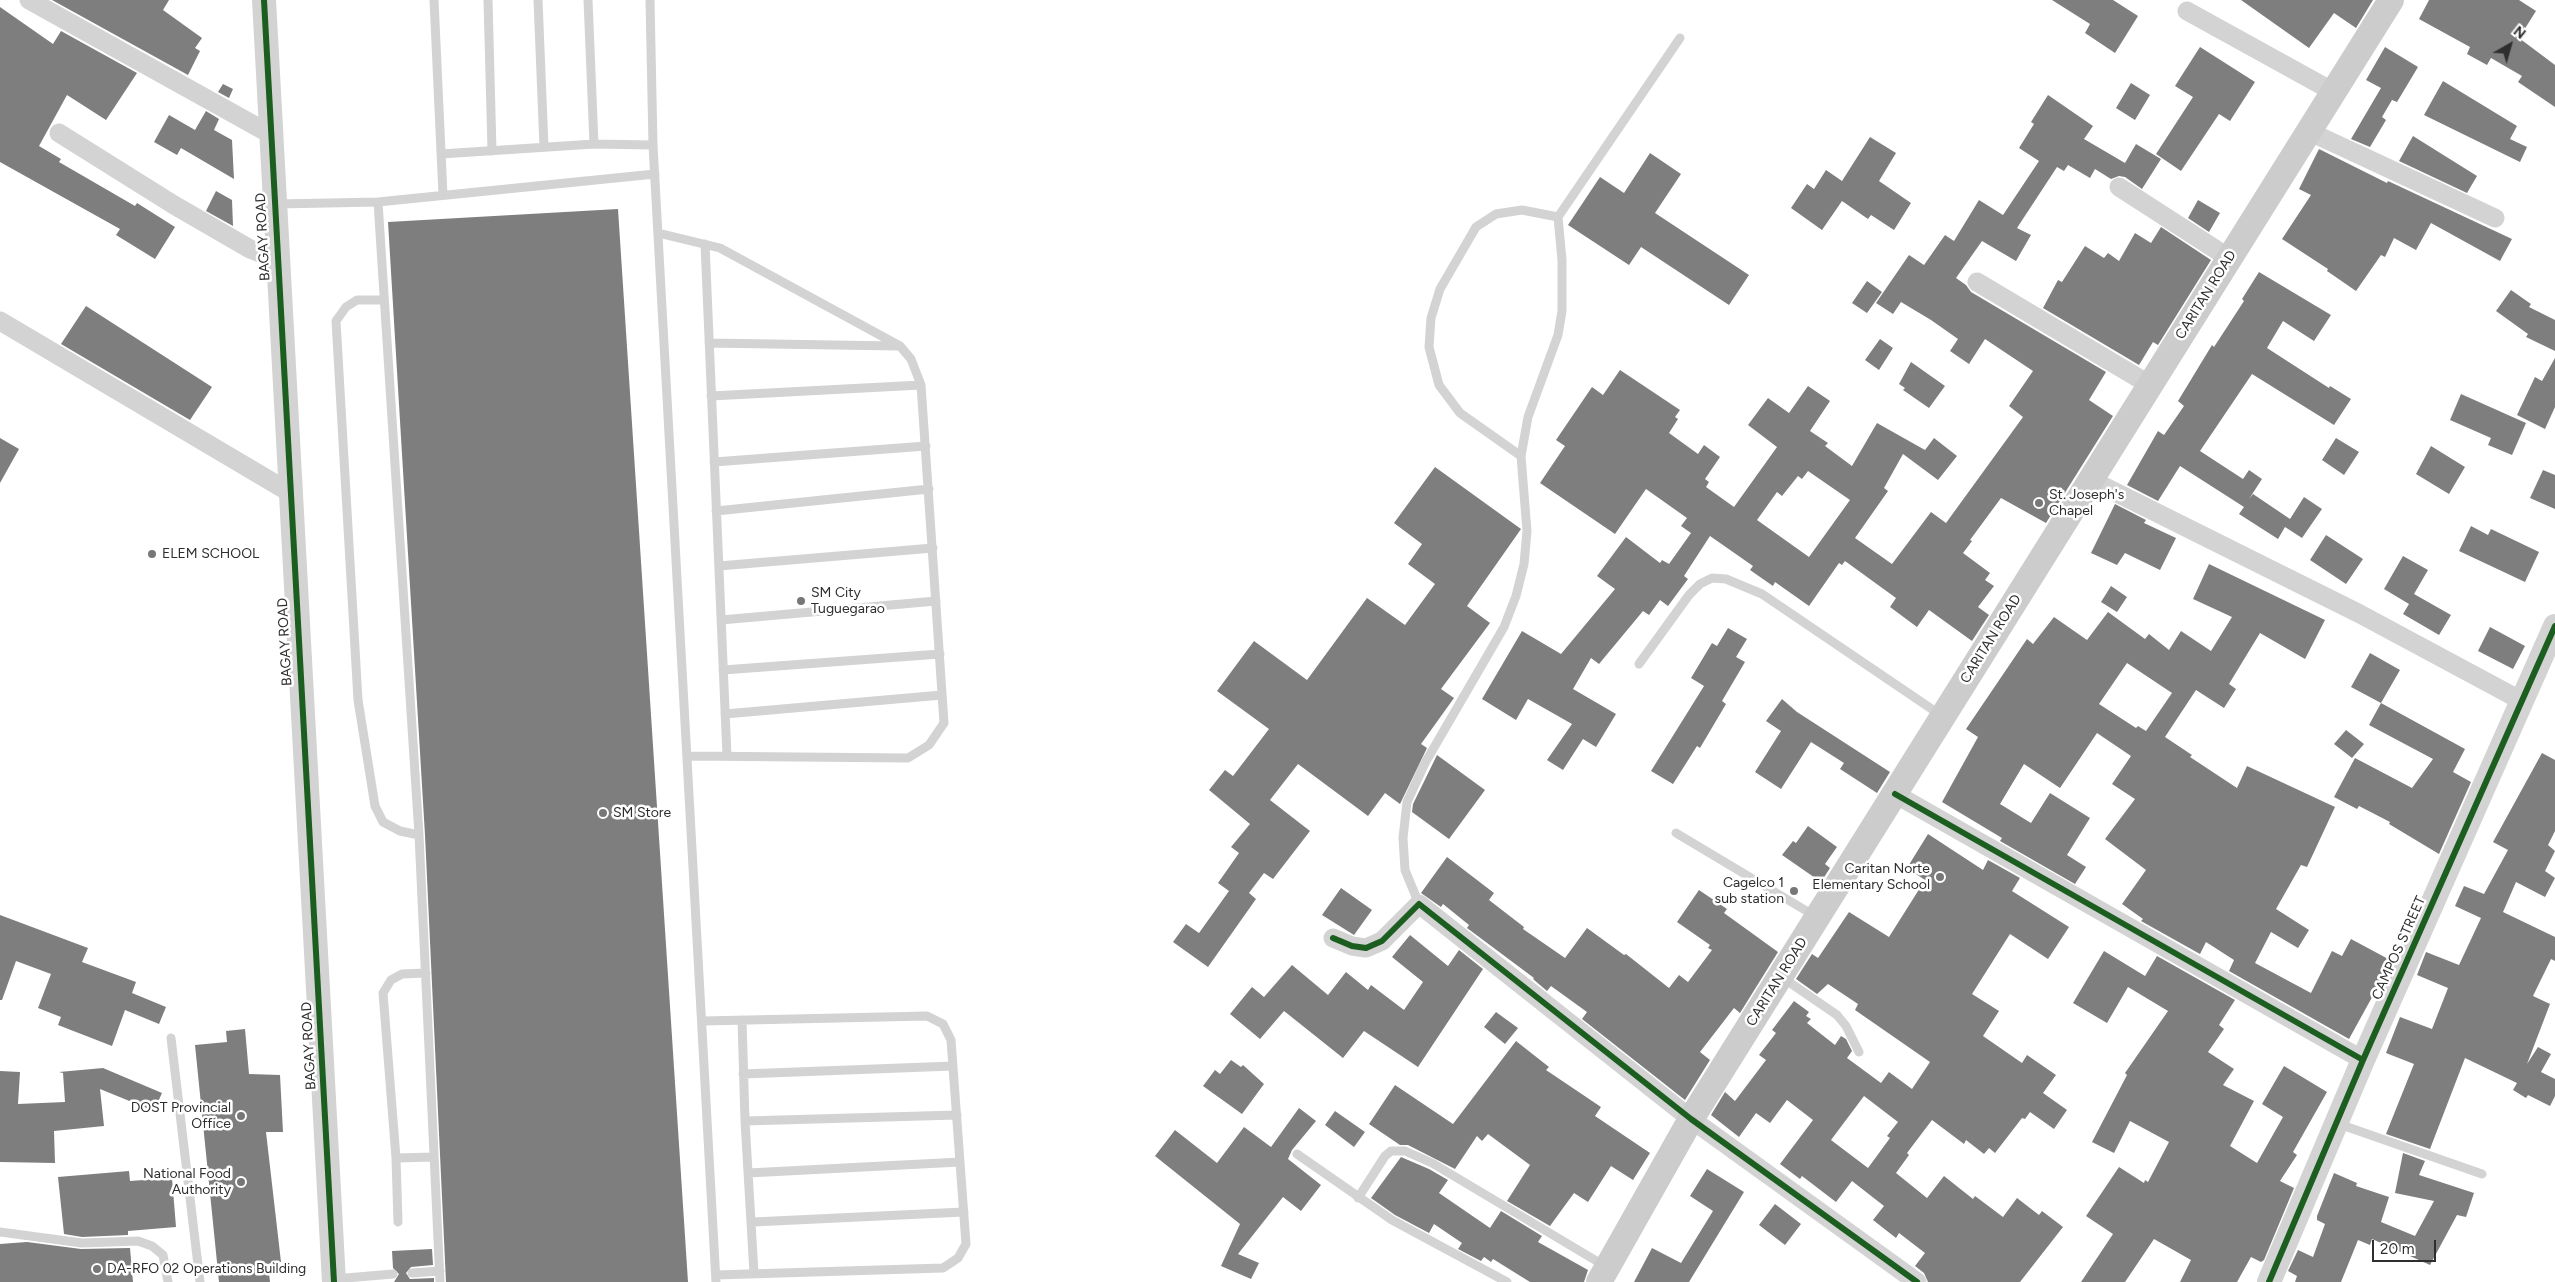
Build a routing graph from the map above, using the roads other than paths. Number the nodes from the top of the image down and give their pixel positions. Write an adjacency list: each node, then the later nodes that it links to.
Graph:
1 (29, 0): 14 (street)
2 (264, 0): 14 (street, BAGAY ROAD)
3 (434, 0): 19 (lane)
4 (488, 0): 18 (lane)
5 (538, 0): 17 (lane)
6 (588, 0): 15 (lane)
7 (650, 0): 16 (lane)
8 (2391, 0): 11 (main road, CARITAN ROAD)
9 (2187, 11): 11 (street)
10 (1680, 38): 25 (lane)
11 (2332, 91): 12 (main road, CARITAN ROAD)
12 (2308, 131): 26 (street); 29 (main road, CARITAN ROAD)
13 (60, 133): 30 (street)
14 (270, 134): 24 (street, BAGAY ROAD)
15 (594, 144): 16 (lane); 17 (lane)
16 (653, 145): 20 (lane)
17 (544, 147): 18 (lane)
18 (492, 152): 19 (lane)
19 (441, 154): 22 (lane)
20 (655, 174): 22 (lane); 27 (lane)
21 (2119, 187): 29 (street)
22 (443, 195): 23 (lane)
23 (378, 202): 24 (lane); 32 (lane)
24 (274, 204): 30 (street, BAGAY ROAD)
25 (1558, 217): 40 (lane); 40 (lane)
26 (2495, 218)
27 (658, 233): 28 (lane); 58 (lane)
28 (705, 244): 34 (lane); 35 (lane)
29 (2229, 258): 37 (main road, CARITAN ROAD)
30 (277, 260): 44 (street, BAGAY ROAD)
31 (1978, 282): 37 (street)
32 (383, 300): 62 (lane); 62 (lane)
33 (0, 321): 44 (street)
34 (709, 343): 35 (lane); 38 (lane)
35 (900, 346): 36 (lane)
36 (920, 385): 38 (lane); 39 (lane)
37 (2150, 385): 42 (main road, CARITAN ROAD)
38 (711, 396): 41 (lane)
39 (926, 446): 41 (lane); 43 (lane)
40 (1521, 456): 63 (lane)
41 (714, 462): 45 (lane)
42 (2091, 480): 55 (street); 57 (main road, CARITAN ROAD)
43 (929, 489): 45 (lane); 46 (lane)
44 (289, 492): 96 (street, BAGAY ROAD)
45 (716, 511): 47 (lane)
46 (933, 548): 47 (lane); 48 (lane)
47 (719, 566): 49 (lane)
48 (936, 601): 49 (lane); 51 (lane)
49 (721, 620): 53 (lane)
50 (2555, 626): 55 (street, CAMPOS STREET)
51 (940, 654): 53 (lane); 54 (lane)
52 (1638, 664): 57 (lane)
53 (723, 670): 56 (lane)
54 (942, 694): 56 (lane); 59 (lane)
55 (2522, 701): 72 (street, CAMPOS STREET)
56 (725, 714): 59 (lane)
57 (1943, 717): 60 (main road, CARITAN ROAD)
58 (688, 756): 59 (lane); 69 (lane)
59 (727, 756)
60 (1895, 794): 64 (main road, CARITAN ROAD); 72 (street)
61 (1676, 833): 64 (lane)
62 (419, 834): 66 (lane)
63 (1419, 904): 65 (street); 76 (street)
64 (1818, 917): 67 (main road, CARITAN ROAD)
65 (1333, 938)
66 (426, 973): 80 (lane); 81 (lane)
67 (1781, 976): 71 (lane); 76 (main road, CARITAN ROAD)
68 (742, 1020): 69 (lane); 73 (lane); 74 (lane)
69 (704, 1021): 95 (lane)
70 (171, 1038): 98 (lane)
71 (1859, 1052)
72 (2363, 1060): 78 (street, CAMPOS STREET)
73 (953, 1066): 74 (lane); 75 (lane)
74 (743, 1074): 77 (lane)
75 (957, 1115): 77 (lane); 82 (lane)
76 (1691, 1119): 94 (main road, CARITAN ROAD); 101 (street)
77 (745, 1121): 83 (lane)
78 (2336, 1123): 84 (lane); 102 (street, CAMPOS STREET)
79 (1297, 1154): 85 (lane)
80 (434, 1157): 81 (lane); 90 (lane)
81 (396, 1158): 87 (lane)
82 (960, 1162): 83 (lane); 86 (lane)
83 (748, 1173): 88 (lane)
84 (2482, 1174)
85 (1358, 1198): 94 (lane); 100 (lane)
86 (964, 1212): 88 (lane); 92 (lane)
87 (398, 1222)
88 (753, 1222): 92 (lane)
89 (0, 1232): 97 (lane)
90 (440, 1271): 91 (lane); 99 (lane)
91 (412, 1273)
92 (754, 1273): 95 (lane)
93 (394, 1274): 96 (lane)
94 (1603, 1275)
95 (716, 1278)
96 (334, 1280)
97 (168, 1282)
98 (200, 1282)
99 (440, 1282)
100 (1507, 1282)
101 (1918, 1282)
102 (2269, 1282)

